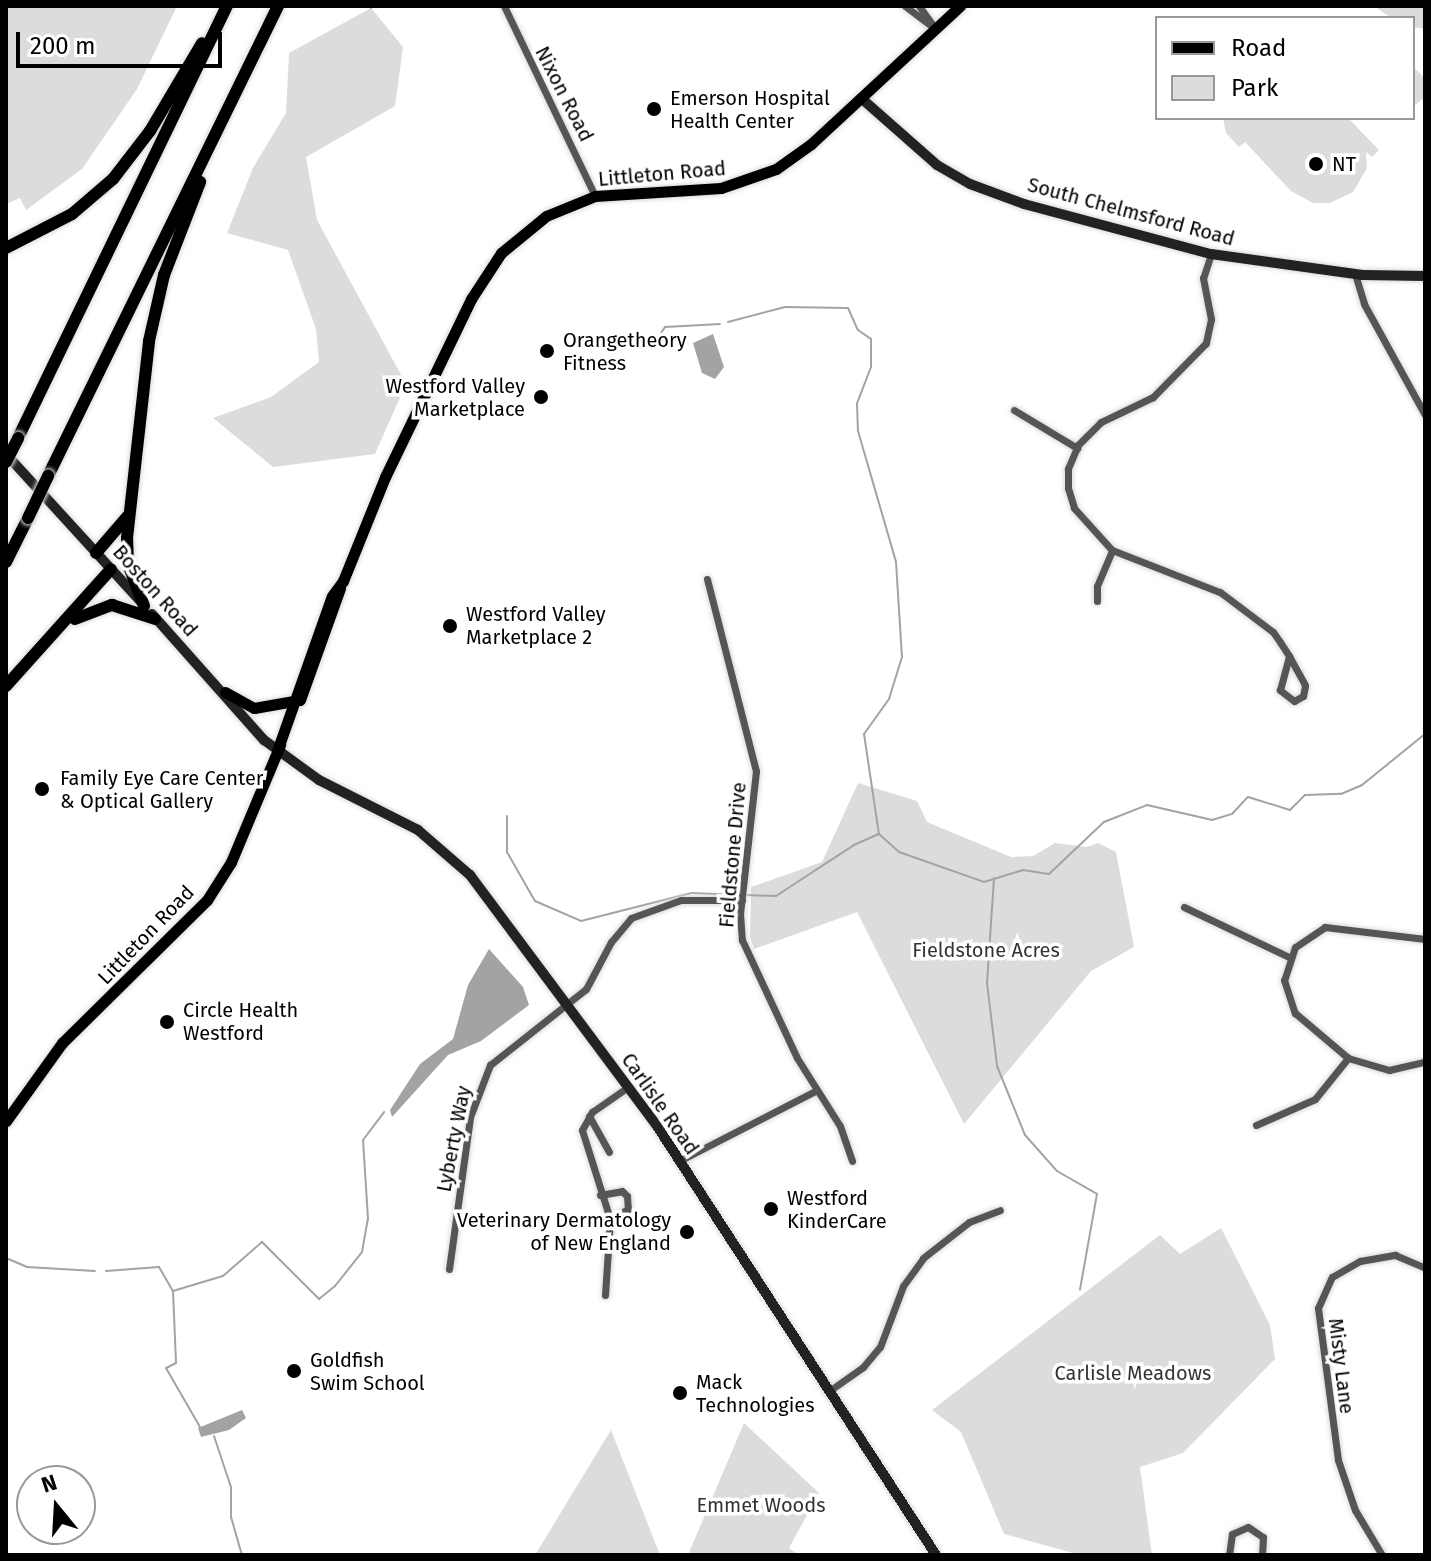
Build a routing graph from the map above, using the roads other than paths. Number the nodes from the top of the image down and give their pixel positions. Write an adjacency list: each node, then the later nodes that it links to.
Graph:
1 (226, 6): 11 (highway); 19 (highway, bridge)
2 (278, 6): 9 (highway)
3 (504, 6): 10 (street, Nixon Road)
4 (905, 6): 7 (street)
5 (919, 6): 7 (street)
6 (960, 6): 7 (main road, Littleton Road)
7 (935, 29): 8 (main road, Littleton Road)
8 (861, 98): 10 (main road, Littleton Road); 12 (main road, South Chelmsford Road)
9 (214, 137): 20 (highway); 23 (highway, bridge)
10 (595, 196): 26 (main road, Littleton Road)
11 (6, 248)
12 (1211, 254): 13 (main road, South Chelmsford Road); 17 (street)
13 (1355, 274): 14 (main road, South Chelmsford Road); 16 (street)
14 (1425, 276)
15 (1014, 410): 17 (street)
16 (1425, 415)
17 (1077, 448): 21 (street)
18 (6, 454): 22 (main road, Boston Road)
19 (6, 462)
20 (130, 511): 22 (highway); 28 (highway)
21 (1112, 550): 27 (street); 31 (street)
22 (96, 553): 24 (main road, Boston Road)
23 (6, 562)
24 (111, 569): 28 (main road, Boston Road); 30 (highway)
25 (707, 579): 36 (street, Fieldstone Drive)
26 (340, 588): 34 (main road, Littleton Road); 35 (main road, Littleton Road)
27 (1097, 601)
28 (144, 606): 29 (main road, Boston Road)
29 (155, 619): 30 (highway); 33 (main road, Boston Road)
30 (57, 633): 32 (highway)
31 (1289, 656): 31 (street)
32 (6, 686)
33 (225, 692): 34 (main road); 35 (main road, Boston Road)
34 (292, 701): 35 (main road, Littleton Road)
35 (277, 751): 40 (main road, Carlisle Road); 46 (main road, Littleton Road)
36 (742, 900): 40 (street, Lyberty Way); 44 (street, Fieldstone Drive)
37 (1184, 907): 39 (street)
38 (1425, 939): 39 (street)
39 (1289, 957): 41 (street)
40 (566, 1006): 43 (main road, Carlisle Road); 55 (street, Lyberty Way)
41 (1348, 1058): 42 (street); 47 (street)
42 (1425, 1062)
43 (628, 1087): 45 (street); 49 (main road, Carlisle Road)
44 (817, 1090): 49 (street); 50 (street, Fieldstone Drive)
45 (589, 1116): 48 (street); 51 (street)
46 (6, 1121)
47 (1256, 1125)
48 (609, 1152)
49 (679, 1161): 57 (main road, Carlisle Road)
50 (852, 1161)
51 (600, 1195): 53 (street); 53 (street)
52 (1000, 1210): 57 (street)
53 (610, 1219): 56 (street)
54 (1425, 1268): 61 (street, Misty Lane)
55 (449, 1269)
56 (605, 1295)
57 (829, 1391): 58 (main road, Carlisle Road)
58 (936, 1555)
59 (1229, 1555): 60 (street)
60 (1262, 1555)
61 (1382, 1555)

